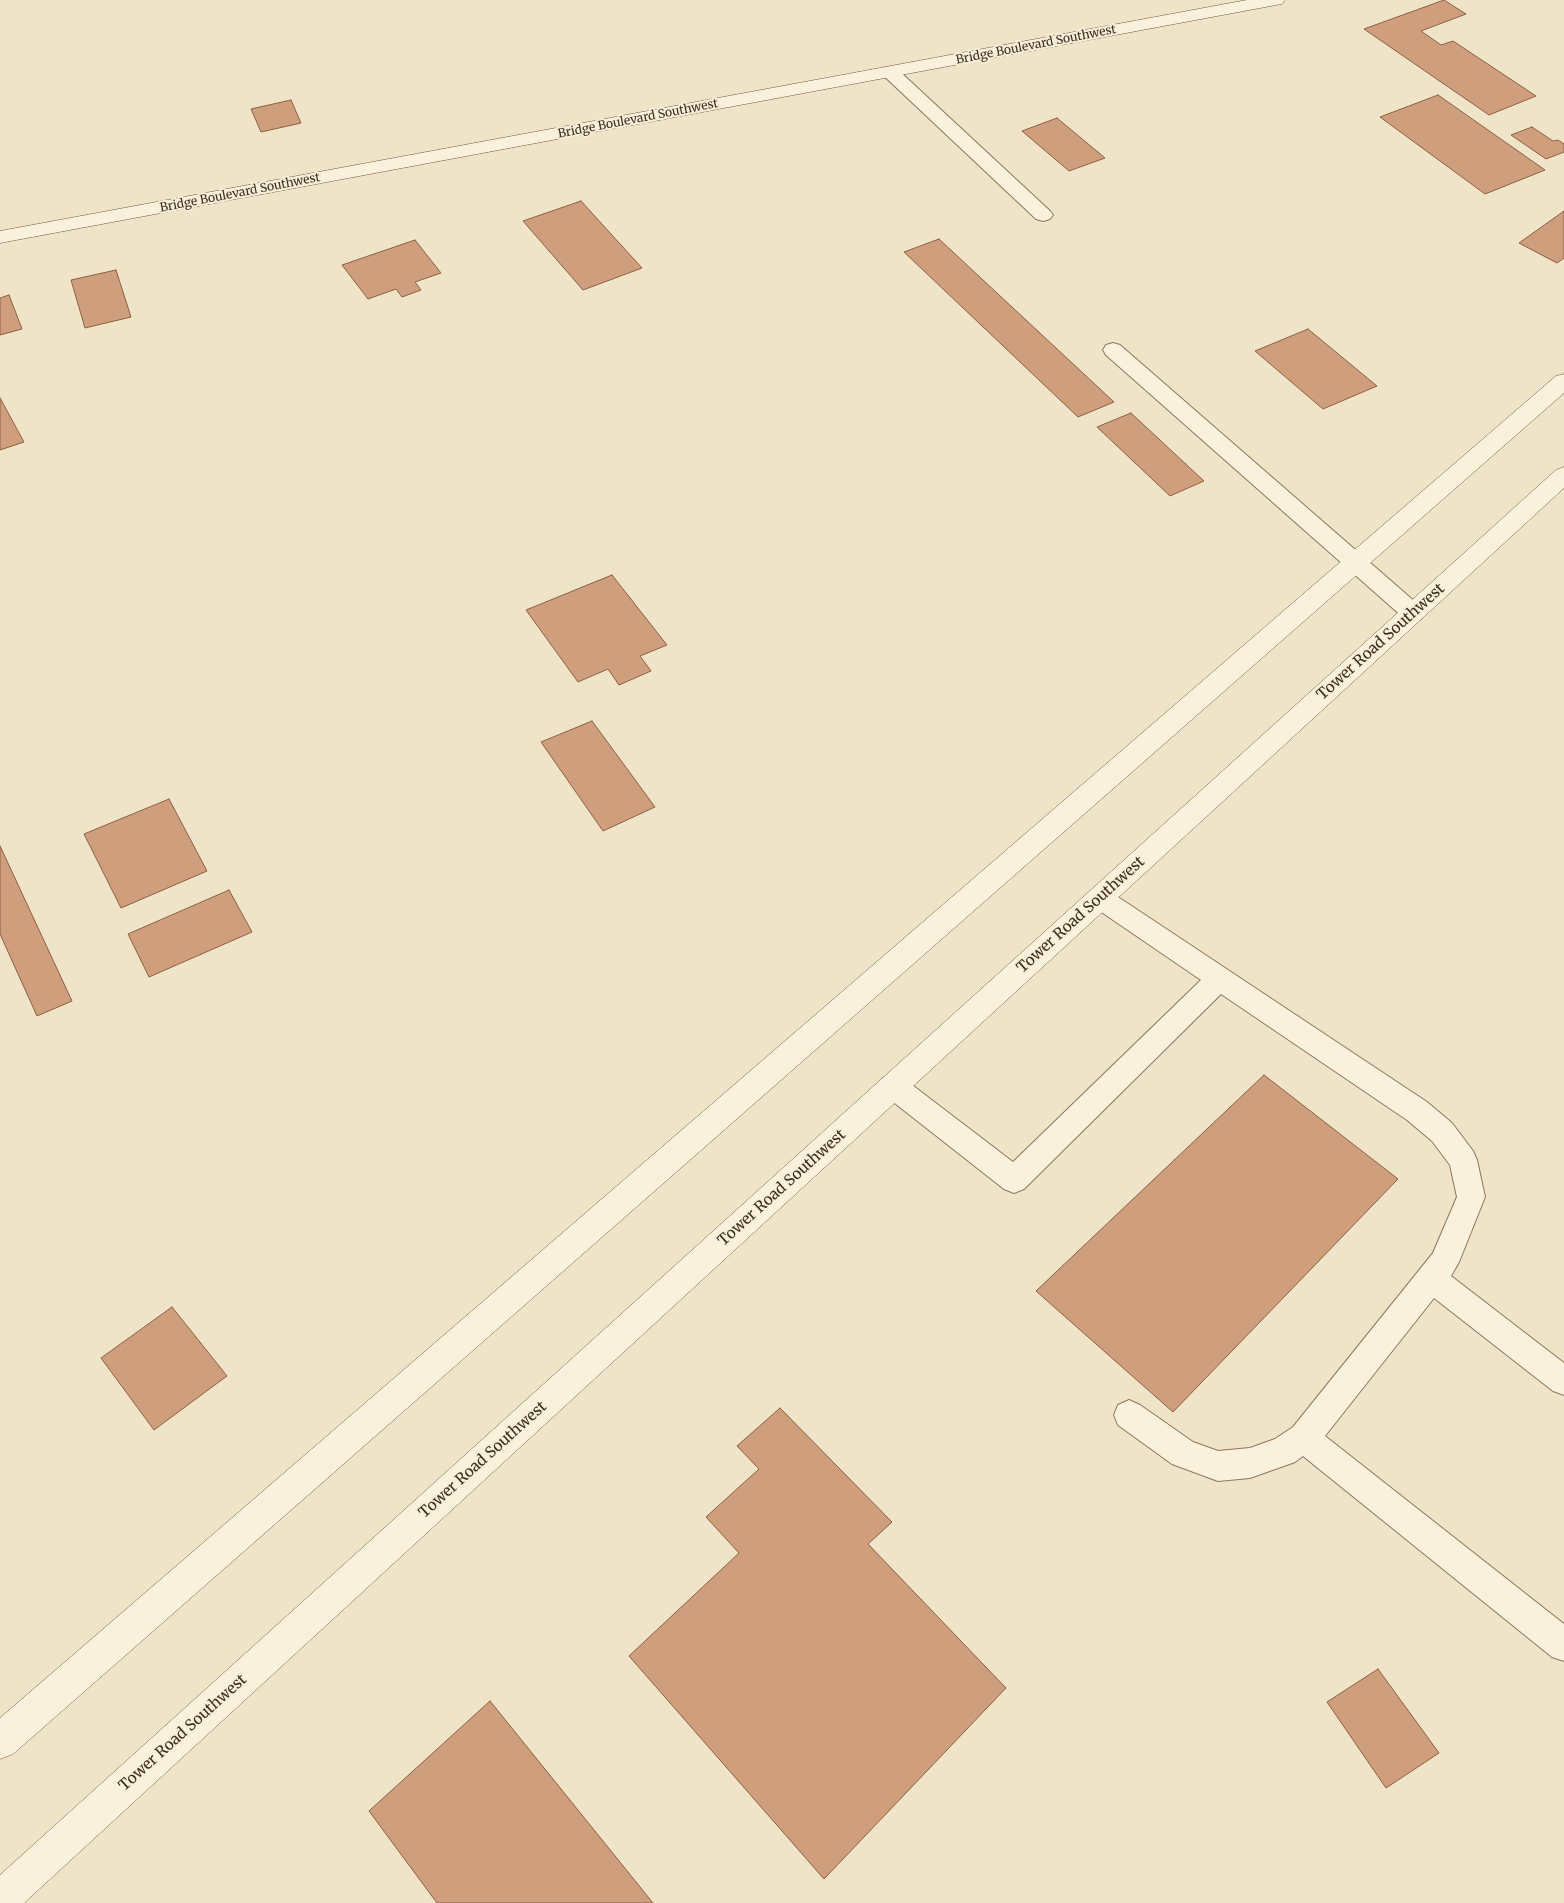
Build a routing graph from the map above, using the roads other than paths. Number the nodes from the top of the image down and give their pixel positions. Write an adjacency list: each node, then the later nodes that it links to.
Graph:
1 (1276, 0): 2 (main road, Bridge Boulevard Southwest)
2 (890, 72): 3 (lane); 4 (main road, Bridge Boulevard Southwest)
3 (1043, 215)
4 (0, 237)
5 (1113, 350): 8 (lane)
6 (1564, 381): 8 (main road)
7 (1564, 475): 9 (main road, Tower Road Southwest)
8 (1356, 562): 9 (lane); 18 (main road)
9 (1414, 613): 10 (main road, Tower Road Southwest)
10 (1100, 898): 11 (lane); 12 (main road, Tower Road Southwest)
11 (1220, 978): 12 (lane); 13 (lane)
12 (893, 1086): 19 (main road, Tower Road Southwest)
13 (1431, 1278): 14 (lane); 16 (lane)
14 (1564, 1381)
15 (1129, 1415): 16 (lane)
16 (1304, 1438): 17 (lane)
17 (1564, 1645)
18 (0, 1741)
19 (0, 1900)

